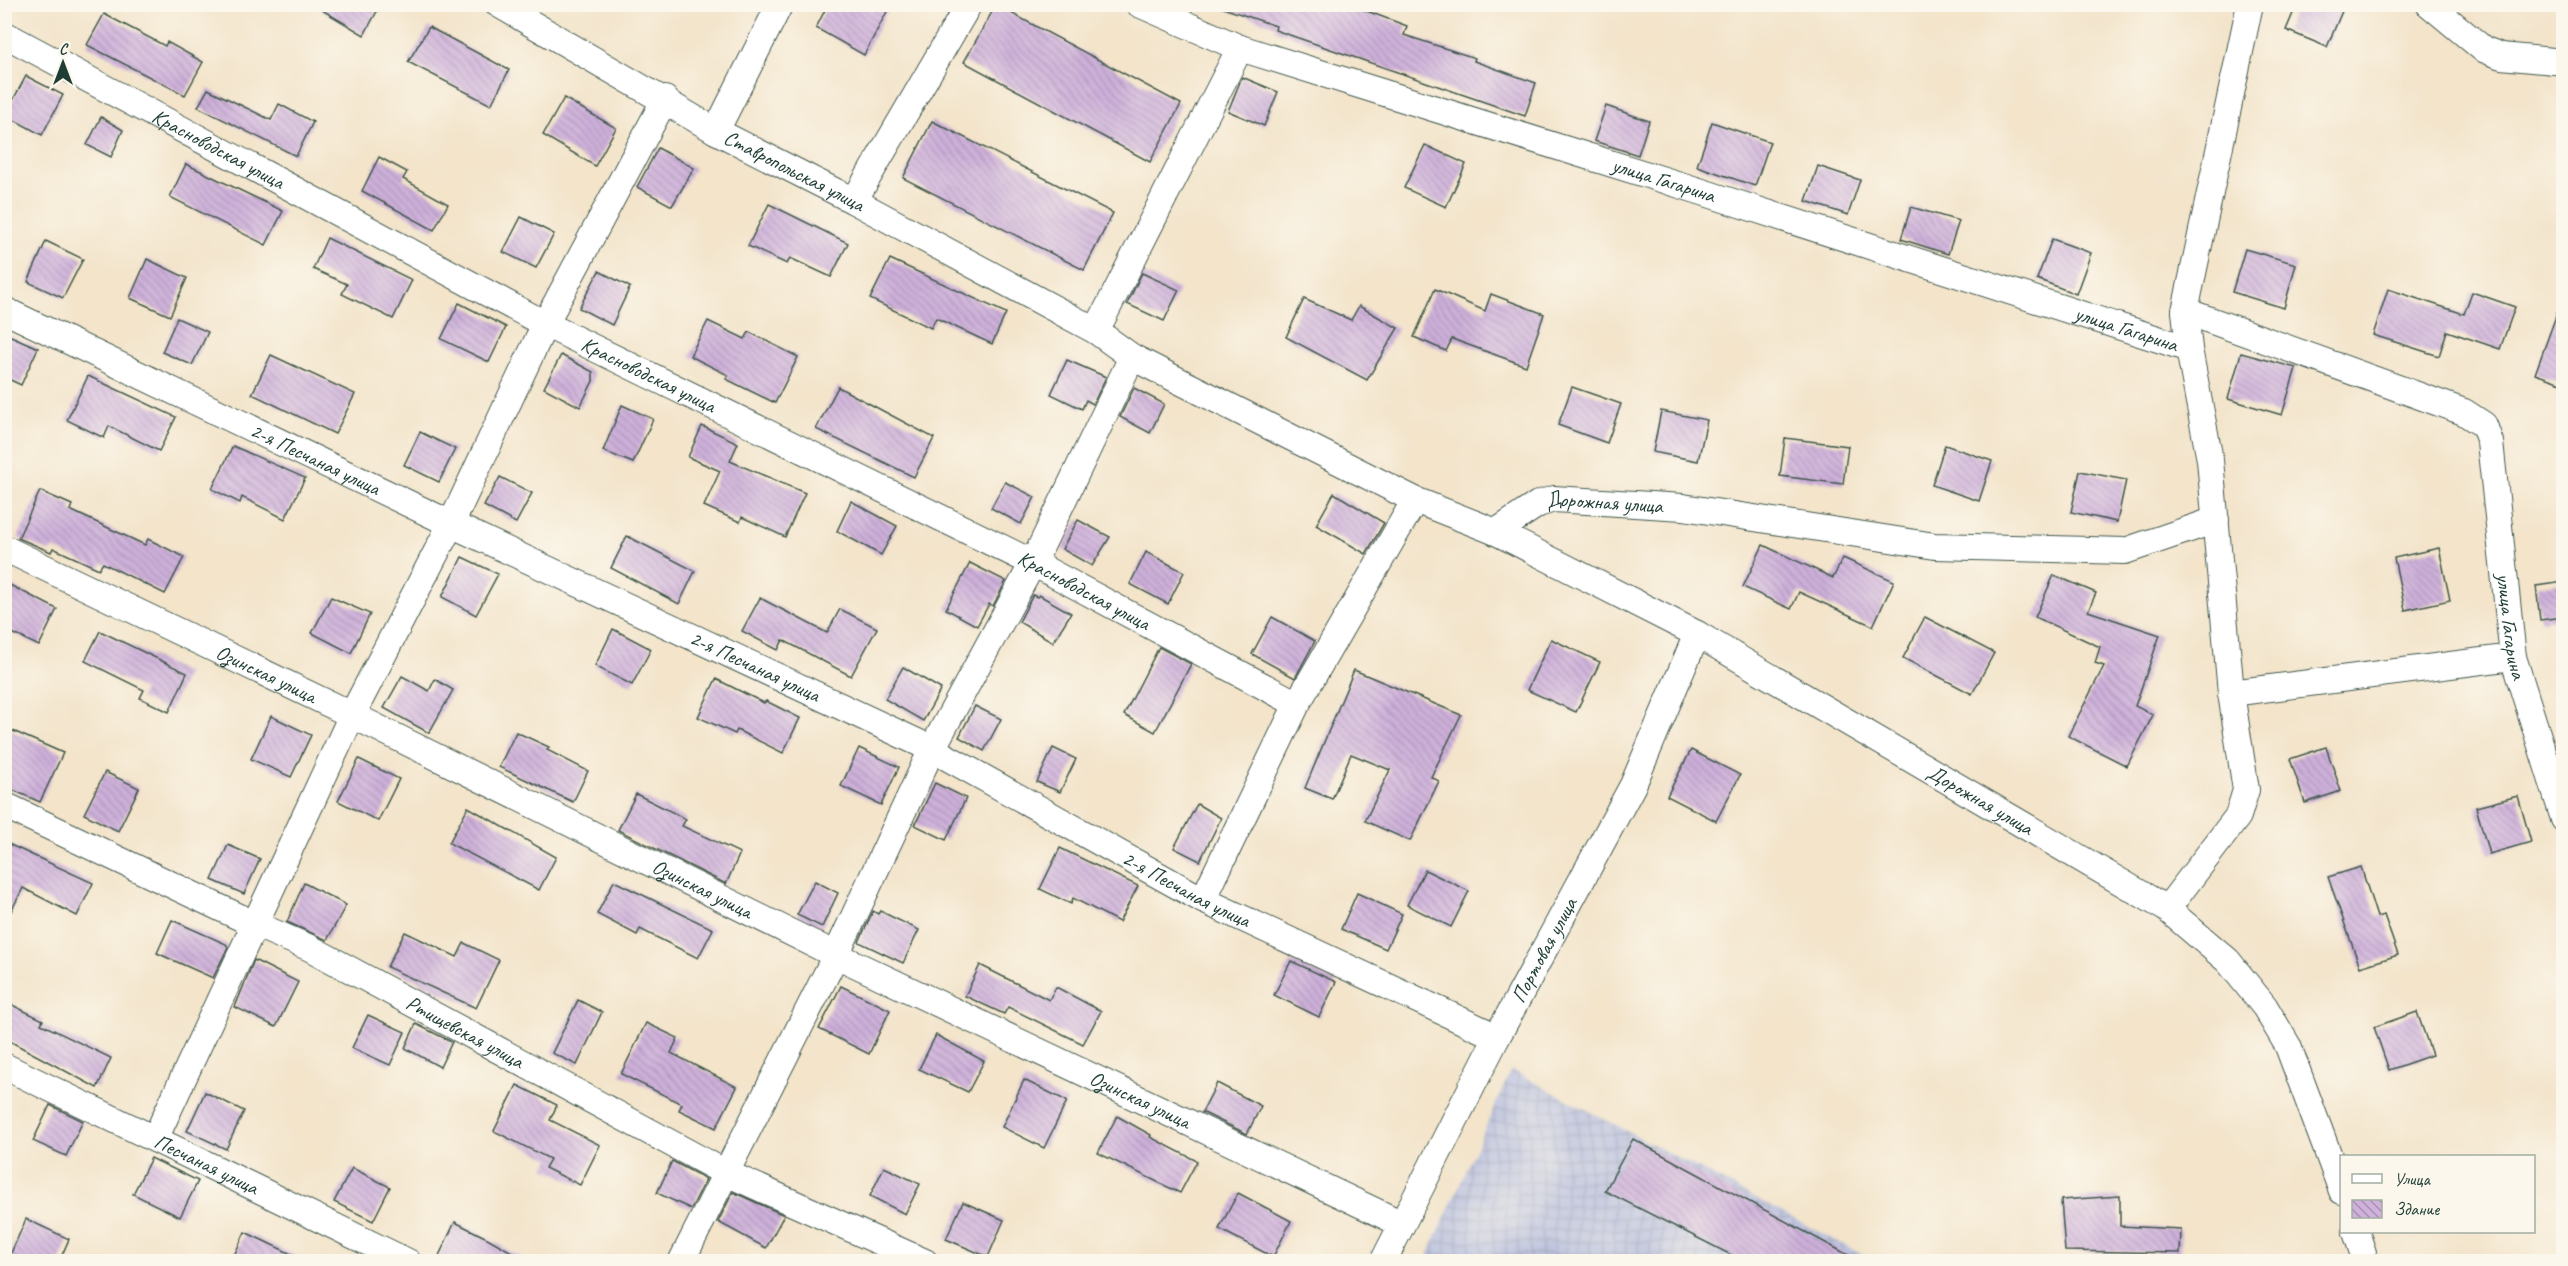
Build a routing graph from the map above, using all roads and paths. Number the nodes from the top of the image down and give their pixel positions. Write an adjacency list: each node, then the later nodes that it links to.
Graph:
1 (498, 4): 10 (street, Ставропольская улица)
2 (780, 4): 11 (street)
3 (969, 4): 12 (street)
4 (1139, 4): 8 (street, улица Гагарина)
5 (2250, 4): 14 (street)
6 (2429, 4): 9 (street)
7 (4, 34): 15 (street, Красноводская улица)
8 (1240, 48): 16 (street); 17 (street, улица Гагарина)
9 (2564, 62)
10 (665, 99): 11 (street, Ставропольская улица); 15 (street)
11 (717, 131): 12 (street, Ставропольская улица)
12 (854, 201): 16 (street, Ставропольская улица)
13 (4, 310): 21 (street, 2-я Песчаная улица)
14 (2185, 311): 17 (street); 26 (street, улица Гагарина)
15 (545, 324): 21 (street); 24 (street, Красноводская улица)
16 (1096, 331): 18 (street, Дорожная улица)
17 (2189, 349): 20 (street)
18 (1132, 357): 19 (street, Дорожная улица); 24 (street)
19 (1415, 500): 22 (street, Дорожная улица); 28 (street)
20 (2216, 520): 22 (street, Дорожная улица); 27 (street)
21 (451, 524): 29 (street); 30 (street, 2-я Песчаная улица)
22 (1496, 532): 25 (street, Дорожная улица)
23 (4, 548): 29 (street, Озинская улица)
24 (1033, 563): 28 (street, Красноводская улица); 30 (street)
25 (1697, 634): 34 (street, Дорожная улица); 37 (street, Портовая улица)
26 (2513, 657): 27 (street); 32 (street, улица Гагарина)
27 (2231, 693): 34 (street)
28 (1297, 704): 33 (street)
29 (352, 715): 35 (street); 36 (street, Озинская улица)
30 (932, 749): 33 (street, 2-я Песчаная улица); 36 (street)
31 (4, 805): 35 (street, Ртищевская улица)
32 (2564, 819)
33 (1203, 900): 37 (street, 2-я Песчаная улица)
34 (2166, 909): 41 (street, Дорожная улица)
35 (255, 924): 39 (street); 40 (street, Ртищевская улица)
36 (836, 955): 40 (street); 42 (street, Озинская улица)
37 (1497, 1037): 42 (street, Портовая улица)
38 (4, 1066): 39 (street, Песчаная улица)
39 (155, 1139): 44 (street, Песчаная улица)
40 (724, 1172): 45 (street); 46 (street, Ртищевская улица)
41 (2340, 1186)
42 (1402, 1224): 47 (street, Портовая улица)
43 (2356, 1233): 48 (street)
44 (408, 1262)
45 (681, 1262)
46 (924, 1262)
47 (1383, 1262)
48 (2366, 1262)

